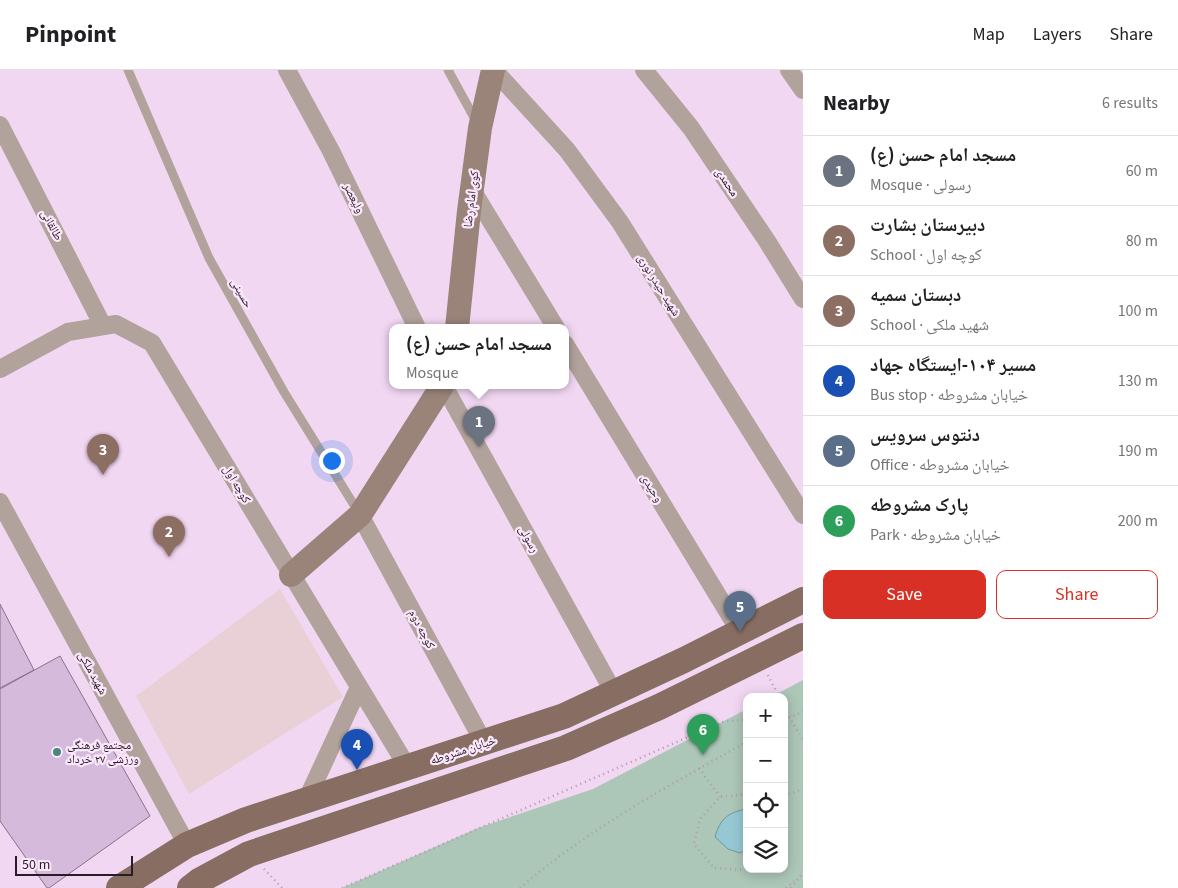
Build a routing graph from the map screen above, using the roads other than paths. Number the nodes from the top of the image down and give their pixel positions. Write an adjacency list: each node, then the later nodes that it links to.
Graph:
1 (128, 70): 21 (lane, حسینی)
2 (288, 70): 12 (street, ولیعصر)
3 (448, 70): 9 (lane)
4 (493, 70): 9 (street, کوی امام رضا); 22 (street, شهید حیدر نوری)
5 (644, 70): 11 (street, محمدی)
6 (789, 70): 7 (street)
7 (803, 90)
8 (0, 125): 15 (street, طالقانی)
9 (480, 128): 10 (street, کوی امام رضا)
10 (472, 190): 13 (street, کوی امام رضا); 14 (street)
11 (803, 299)
12 (415, 324)
13 (457, 324)
14 (554, 324)
15 (103, 326): 17 (street, کوچه اول); 23 (street, کوچه اول)
16 (569, 351): 25 (street, وحیدی)
17 (2, 363)
18 (441, 389): 21 (street)
19 (445, 389): 28 (street, رسولی)
20 (0, 502): 32 (street, شهید ملکی)
21 (360, 515): 23 (street); 29 (street, کوچه دوم)
22 (803, 515)
23 (291, 574): 27 (street, کوچه اول)
24 (803, 600): 25 (main road, خیابان مشروطه)
25 (740, 632): 28 (main road, خیابان مشروطه)
26 (803, 636): 34 (main road)
27 (359, 687): 30 (street, کوچه اول); 31 (street)
28 (614, 693): 29 (main road, خیابان مشروطه)
29 (484, 743): 30 (main road, خیابان مشروطه)
30 (408, 768): 31 (main road, خیابان مشروطه)
31 (306, 801): 32 (main road, خیابان مشروطه)
32 (187, 845): 33 (main road, خیابان مشروطه)
33 (119, 888)
34 (190, 888)

